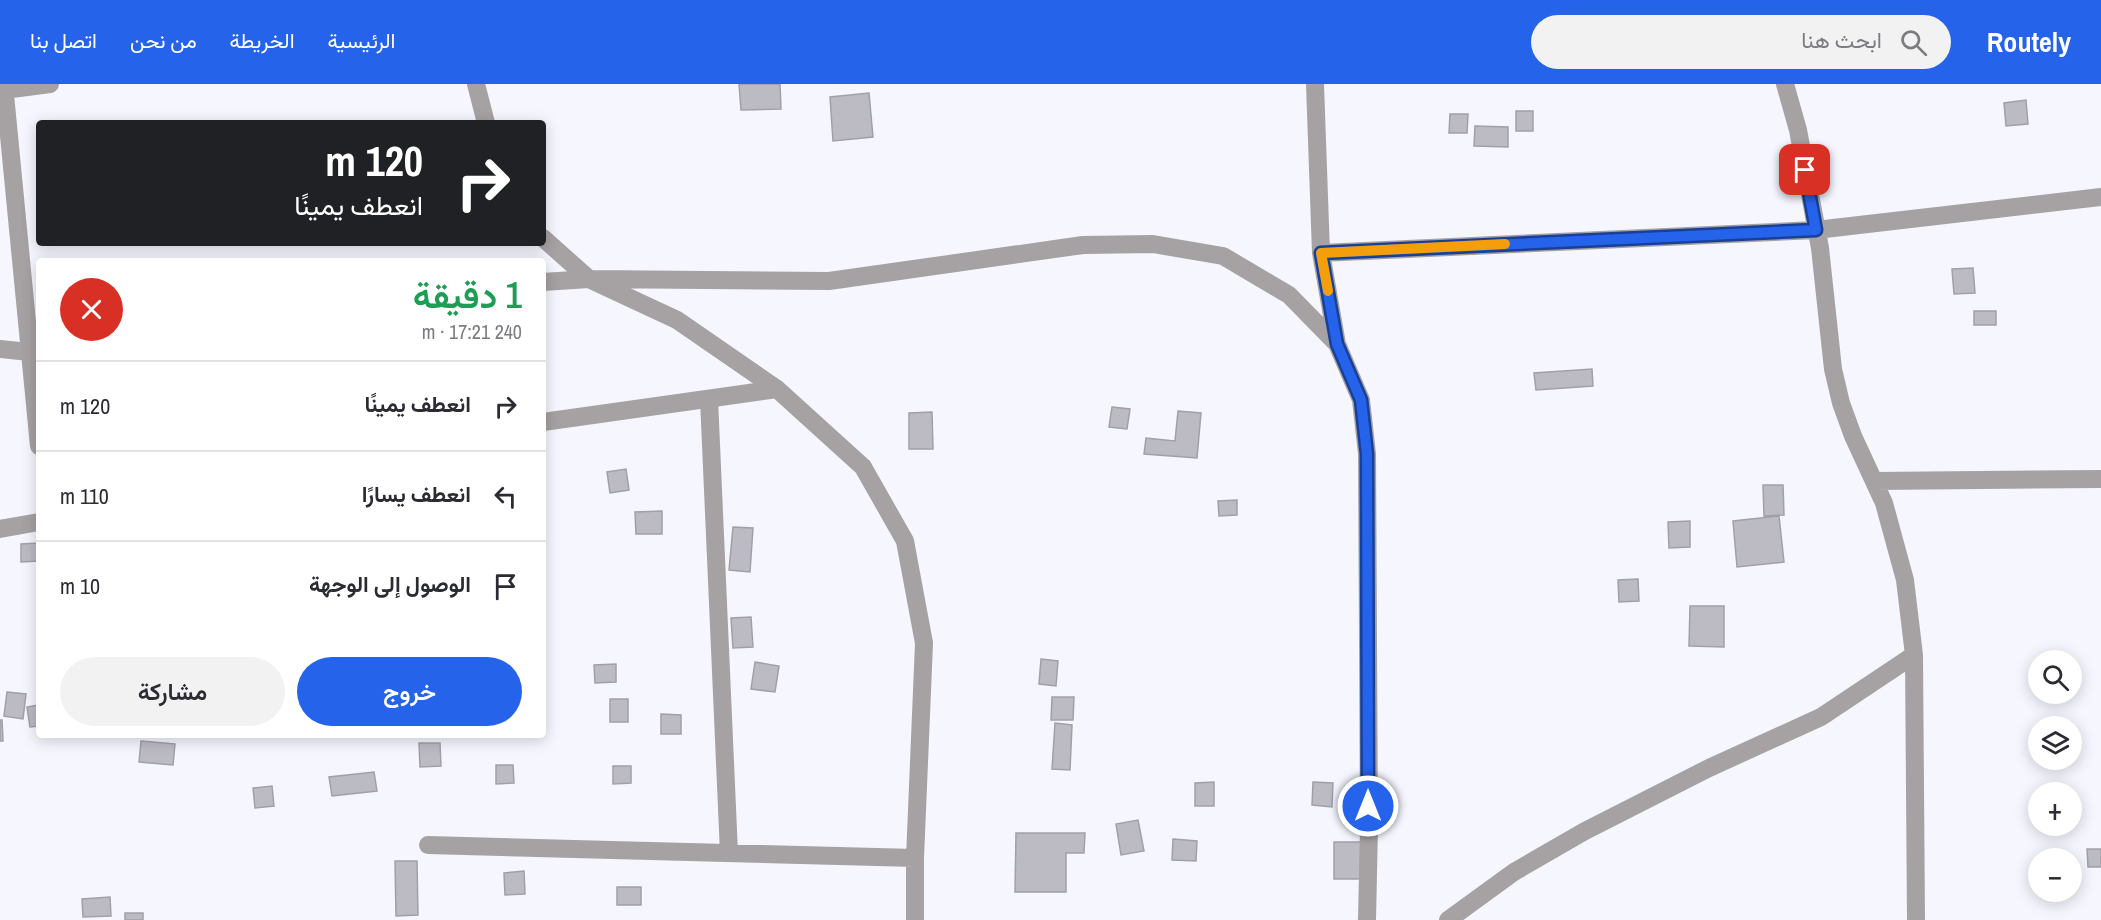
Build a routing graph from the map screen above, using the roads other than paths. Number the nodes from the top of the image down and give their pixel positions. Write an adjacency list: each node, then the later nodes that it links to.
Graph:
1 (50, 84): 5 (street)
2 (476, 84): 6 (street)
3 (1315, 84): 10 (street)
4 (1785, 84): 8 (street)
5 (4, 87): 15 (street)
6 (485, 120)
7 (2101, 197): 8 (street)
8 (1816, 230): 10 (street); 21 (street)
9 (546, 241): 11 (street)
10 (1321, 253): 13 (street)
11 (589, 279): 12 (street); 13 (street); 16 (street)
12 (546, 282)
13 (1337, 344): 29 (street)
14 (0, 349): 15 (street)
15 (34, 353): 17 (street)
16 (777, 389): 18 (street); 27 (street)
17 (36, 390)
18 (709, 399): 19 (street); 26 (street)
19 (546, 422)
20 (2101, 479): 21 (street)
21 (1874, 482): 24 (street)
22 (36, 523): 23 (street)
23 (0, 529)
24 (1914, 655): 30 (street); 31 (street)
25 (428, 845): 26 (street)
26 (729, 853): 27 (street)
27 (915, 858): 28 (street)
28 (915, 920)
29 (1367, 920)
30 (1448, 920)
31 (1917, 920)

